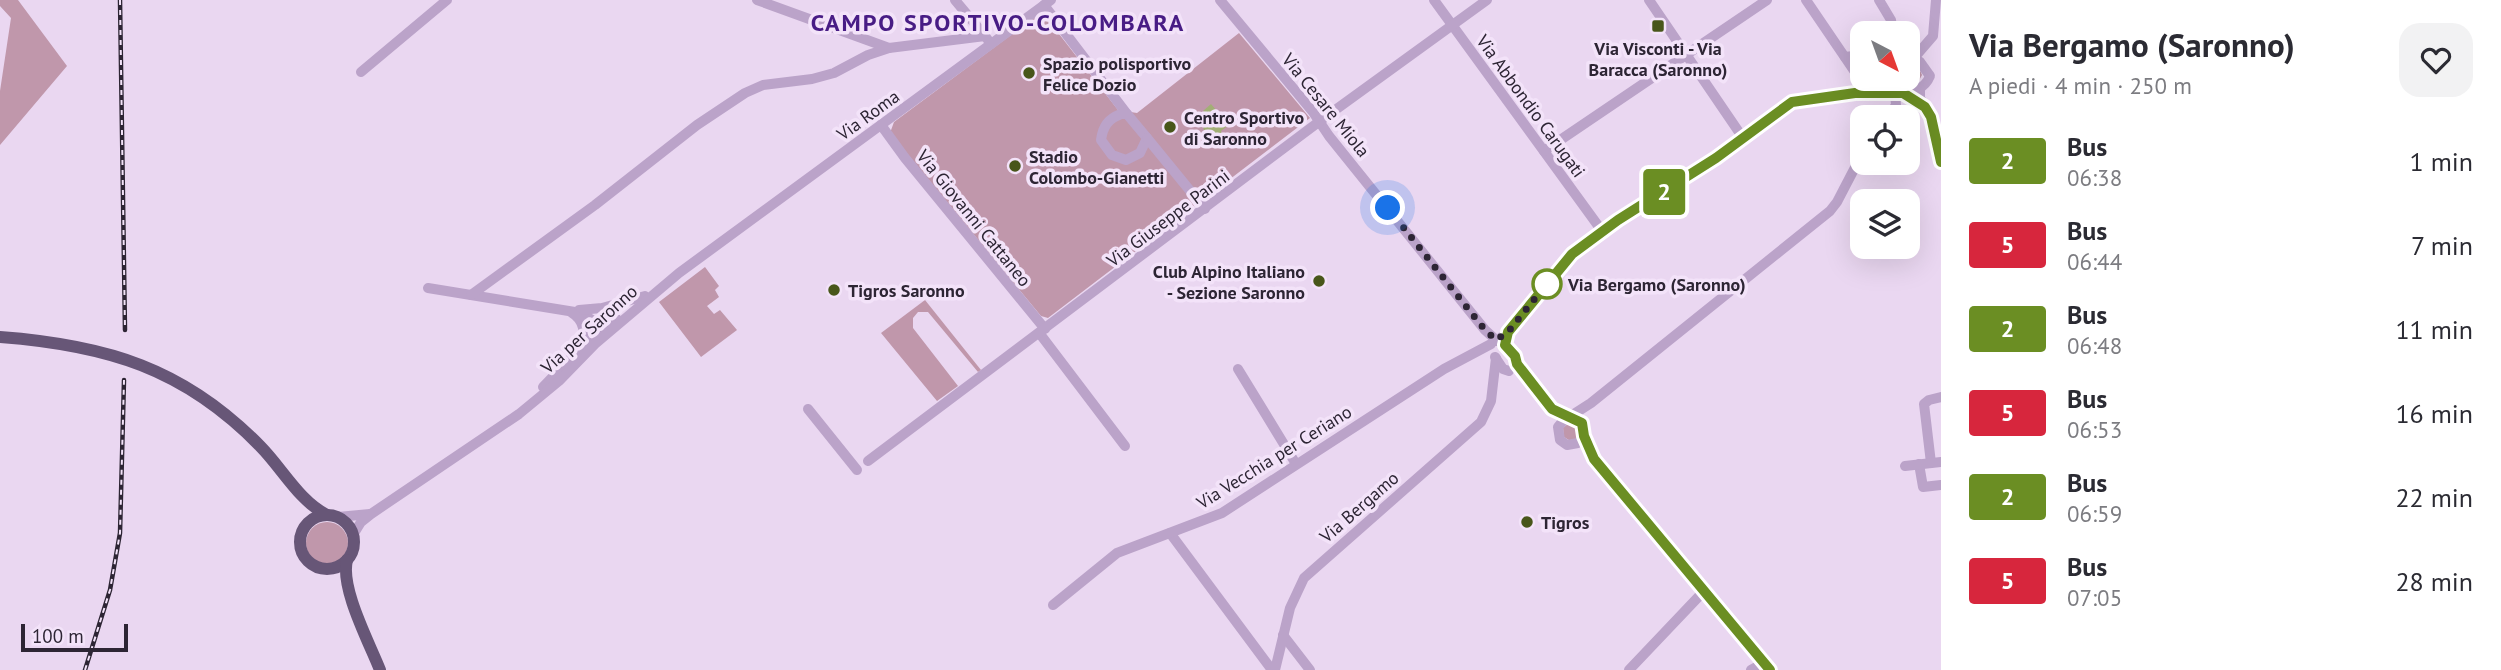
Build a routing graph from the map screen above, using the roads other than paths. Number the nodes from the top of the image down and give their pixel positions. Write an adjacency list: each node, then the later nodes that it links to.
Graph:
1 (447, 0): 22 (street)
2 (757, 0): 16 (street)
3 (955, 0): 15 (street)
4 (1220, 0): 32 (street, Via Cesare Miola)
5 (1434, 0): 14 (street, Via Abbondio Carugati)
6 (1486, 0): 14 (street, Via Giuseppe Parini)
7 (1649, 0): 18 (street)
8 (1767, 0): 18 (street)
9 (1806, 0): 20 (street)
10 (1880, 0): 13 (street)
11 (1936, 0): 17 (street)
12 (1047, 3): 15 (street, Via Roma); 31 (street)
13 (1891, 21)
14 (1453, 24): 32 (street, Via Giuseppe Parini); 36 (street, Via Abbondio Carugati)
15 (988, 40): 16 (street); 33 (street, Via Roma)
16 (889, 48): 44 (street)
17 (1920, 48)
18 (1687, 54): 35 (street); 36 (street)
19 (1850, 56): 20 (street)
20 (1845, 57): 27 (street)
21 (1920, 62): 23 (street)
22 (361, 72)
23 (1920, 89)
24 (1910, 91): 28 (street)
25 (1920, 91): 30 (street)
26 (1881, 92): 27 (street, Via Bergamo); 28 (street, Via Bergamo)
27 (1855, 93): 35 (street, Via Bergamo)
28 (1899, 93): 29 (street); 30 (street)
29 (1896, 105)
30 (1925, 107): 37 (street)
31 (1127, 114): 34 (street); 34 (street)
32 (1320, 121): 39 (street, Via Giuseppe Parini); 50 (street, Via Cesare Miola)
33 (881, 125): 41 (street, Via Roma); 47 (street, Via Giovanni Cattaneo)
34 (1147, 138): 39 (street)
35 (1743, 138): 40 (street, Via Bergamo)
36 (1544, 151): 40 (street, Via Abbondio Carugati)
37 (1941, 162)
38 (1851, 175): 56 (street)
39 (1205, 209): 47 (street, Via Giuseppe Parini)
40 (1602, 231): 50 (street, Via Bergamo)
41 (704, 256): 42 (street, Via per Saronno)
42 (676, 275): 45 (street, Via per Saronno); 49 (street, Via per Saronno)
43 (428, 288): 44 (street)
44 (471, 295): 46 (street)
45 (645, 296): 46 (street); 49 (street, Via per Saronno)
46 (565, 311): 49 (street); 51 (street)
47 (1042, 332): 65 (street, Via Giovanni Cattaneo); 67 (street, Via Giuseppe Parini)
48 (0, 337): 74 (main road)
49 (596, 339): 51 (street, Via per Saronno); 57 (street, Via per Saronno)
50 (1496, 346): 52 (street); 52 (street); 54 (street, Via Bergamo); 69 (street, Via Vecchia per Ceriano)
51 (583, 347): 57 (street, Via per Saronno)
52 (1512, 368): 54 (street, Via Bergamo); 59 (street)
53 (1238, 369): 69 (street)
54 (1493, 387): 85 (street, Via Bergamo)
55 (1941, 397): 68 (street)
56 (1591, 403): 60 (street); 61 (street)
57 (525, 409): 75 (street, Via per Saronno)
58 (808, 409): 72 (street)
59 (1552, 409): 60 (street); 62 (street)
60 (1570, 418): 61 (street); 62 (street)
61 (1582, 423): 63 (street)
62 (1558, 427): 64 (street)
63 (1584, 436): 64 (street); 66 (street)
64 (1571, 445): 66 (street)
65 (1125, 446)
66 (1594, 459): 83 (street)
67 (869, 461)
68 (1936, 462): 70 (street)
69 (1296, 464): 78 (street, Via Vecchia per Ceriano)
70 (1919, 464): 71 (street); 73 (street)
71 (1905, 466)
72 (857, 470)
73 (1941, 485)
74 (295, 487): 76 (main road); 77 (main road)
75 (371, 514): 76 (street, Via per Saronno); 79 (street, Via per Saronno)
76 (332, 516): 77 (main road); 79 (main road)
77 (302, 530): 81 (main road)
78 (1170, 533): 84 (street, Via Vecchia per Ceriano); 88 (street)
79 (354, 535): 80 (main road)
80 (347, 560): 81 (main road); 82 (main road)
81 (322, 569): 82 (main road)
82 (347, 587): 87 (main road)
83 (1704, 591): 86 (street); 90 (street)
84 (1053, 606)
85 (1283, 635): 88 (street, Via Bergamo); 89 (street)
86 (1765, 668): 91 (street)
87 (380, 670)
88 (1273, 670)
89 (1310, 670)
90 (1629, 670)
91 (1751, 670)

